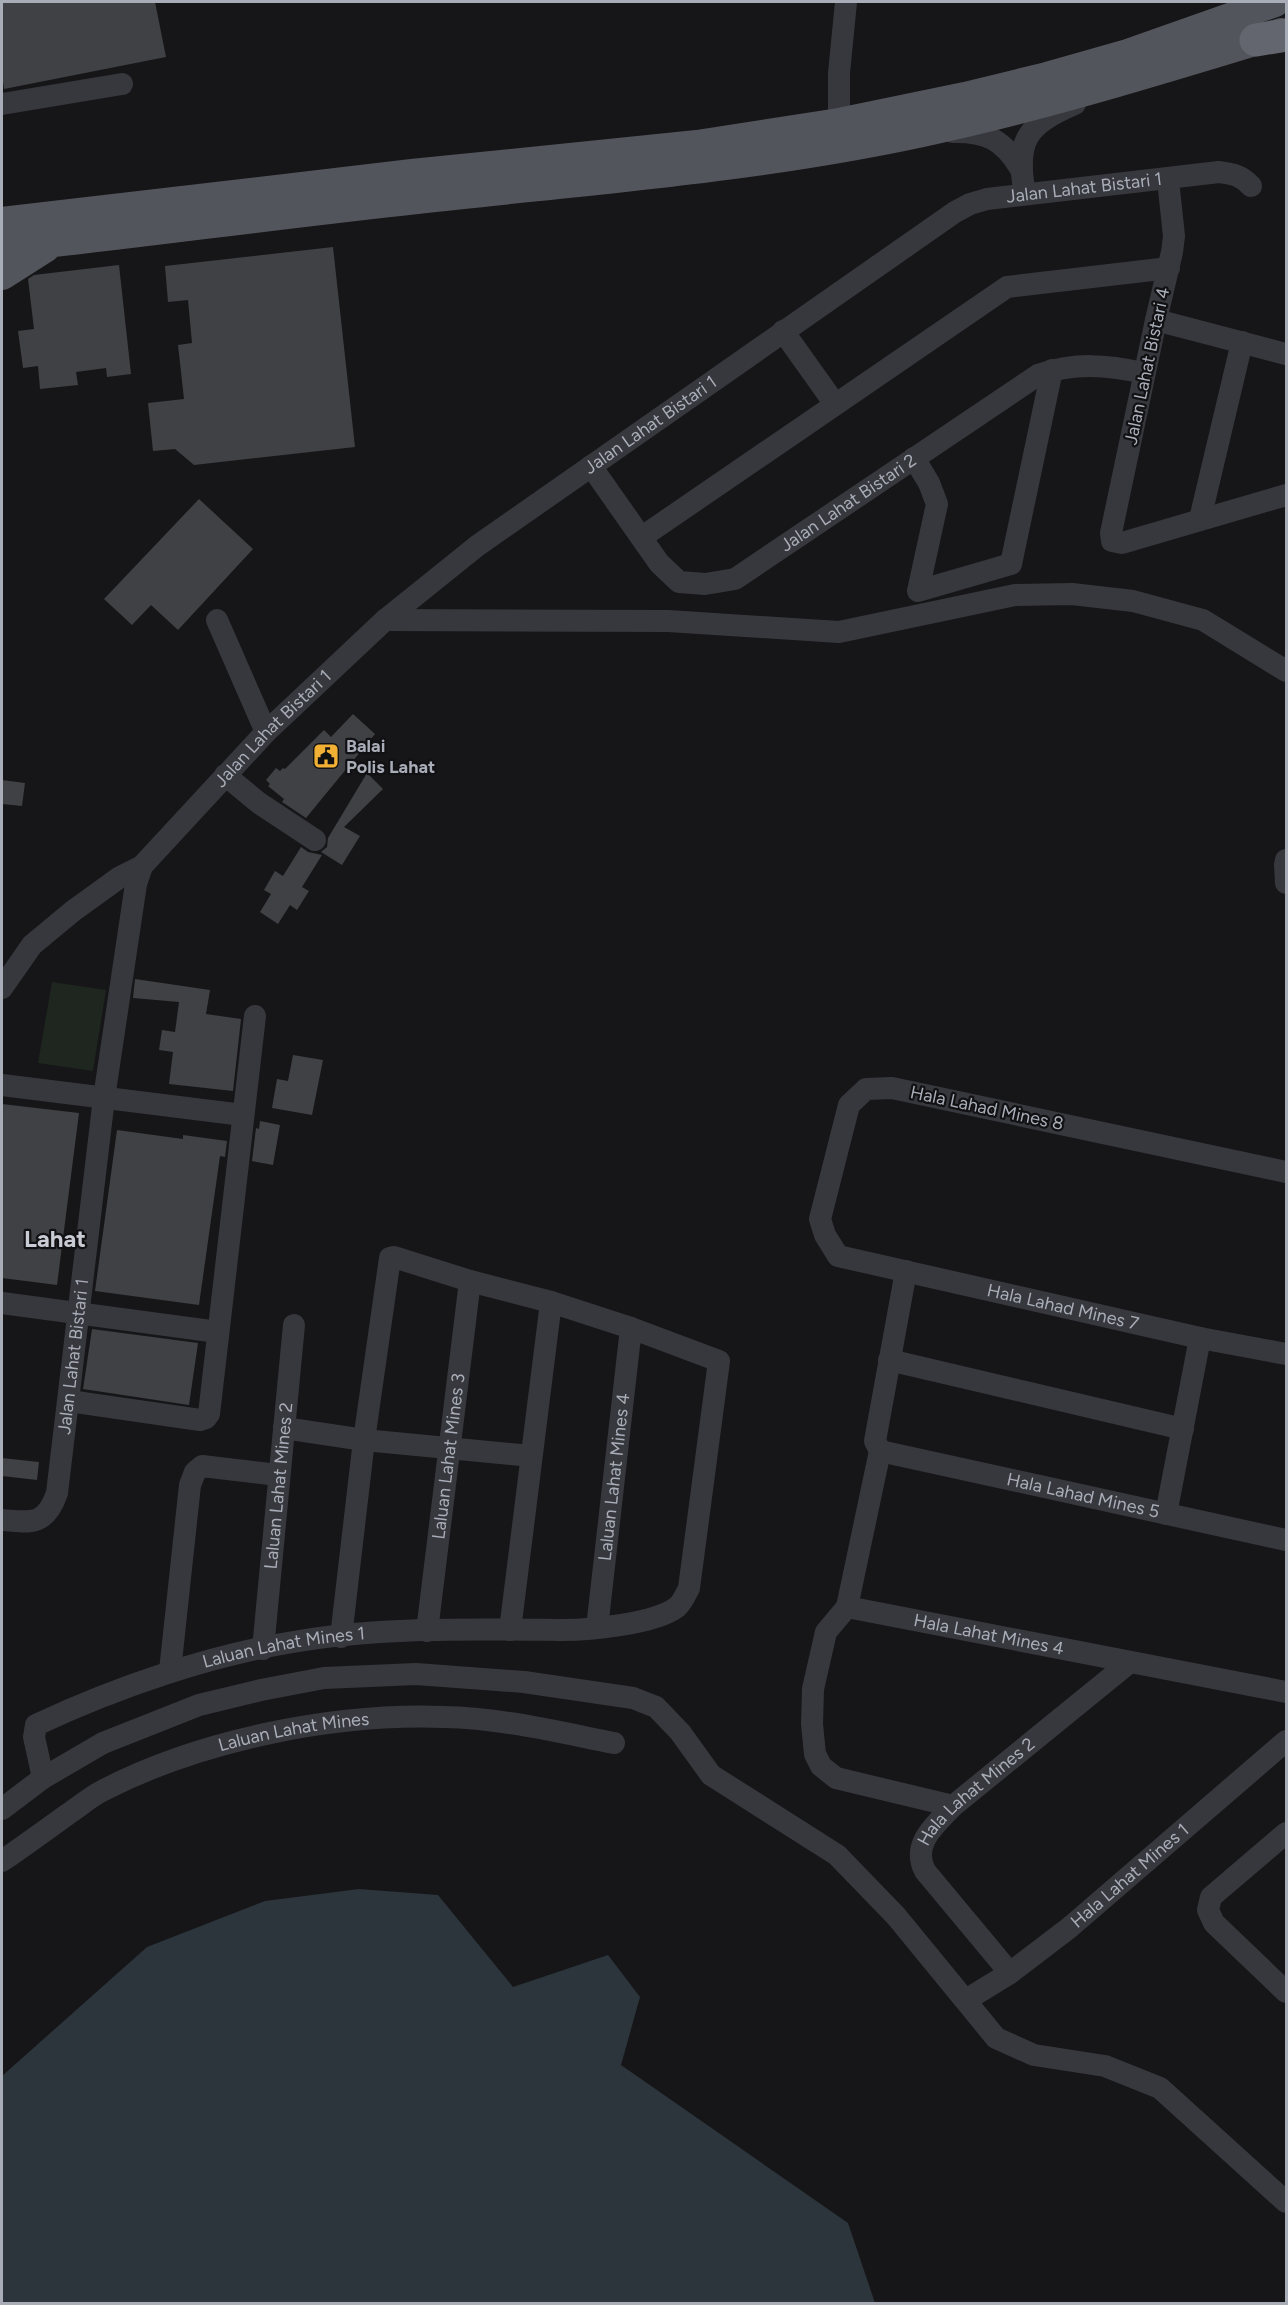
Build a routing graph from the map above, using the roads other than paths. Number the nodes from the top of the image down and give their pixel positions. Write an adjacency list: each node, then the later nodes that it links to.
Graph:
1 (846, 2): 7 (street)
2 (1275, 2): 7 (main road)
3 (1276, 36): 4 (main road)
4 (1136, 78): 8 (main road); 9 (street)
5 (122, 84): 6 (street)
6 (2, 104)
7 (839, 123): 15 (main road)
8 (921, 133): 9 (street); 15 (main road)
9 (1020, 168): 12 (street)
10 (1168, 180): 11 (street, Jalan Lahat Bistari 1); 12 (street, Jalan Lahat Bistari 1); 17 (street, Jalan Lahat Bistari 4)
11 (1251, 186)
12 (1025, 194): 20 (street, Jalan Lahat Bistari 1)
13 (2, 204): 15 (main road)
14 (2, 222): 15 (main road)
15 (48, 230): 16 (main road); 18 (main road)
16 (2, 248)
17 (1169, 268): 19 (street, Jalan Lahat Bistari 4); 25 (street)
18 (2, 275)
19 (1156, 320): 21 (street); 24 (street, Jalan Lahat Bistari 4)
20 (783, 331): 25 (street); 27 (street, Jalan Lahat Bistari 1)
21 (1242, 342): 22 (street); 29 (street)
22 (1287, 354)
23 (1052, 370): 24 (street, Jalan Lahat Bistari 2); 26 (street, Jalan Lahat Bistari 2); 26 (street)
24 (1144, 373): 29 (street, Jalan Lahat Bistari 4)
25 (836, 404): 30 (street)
26 (914, 458): 30 (street, Jalan Lahat Bistari 2)
27 (591, 466): 30 (street, Jalan Lahat Bistari 2); 32 (street, Jalan Lahat Bistari 1)
28 (1287, 495): 29 (street)
29 (1200, 519)
30 (642, 537)
31 (217, 620): 34 (street)
32 (385, 620): 33 (street); 34 (street, Jalan Lahat Bistari 1)
33 (1287, 671)
34 (266, 732): 35 (street, Jalan Lahat Bistari 1)
35 (225, 775): 36 (street); 38 (street, Jalan Lahat Bistari 1)
36 (315, 840)
37 (1287, 860): 39 (street)
38 (142, 866): 40 (street, Jalan Lahat Bistari 1); 43 (street, Jalan Lahat Bistari 1)
39 (1287, 883)
40 (2, 988)
41 (255, 1016): 44 (street)
42 (2, 1085): 43 (street)
43 (104, 1098): 44 (street); 51 (street, Jalan Lahat Bistari 1)
44 (243, 1115): 54 (street)
45 (1287, 1172): 46 (street, Hala Lahad Mines 8)
46 (838, 1256): 47 (street, Hala Lahad Mines 7)
47 (906, 1271): 55 (street, Hala Lahad Mines 7); 57 (street)
48 (470, 1281): 49 (street); 61 (street); 62 (street, Laluan Lahat Mines 3)
49 (551, 1302): 53 (street); 64 (street)
50 (2, 1303): 51 (street)
51 (80, 1312): 54 (street); 58 (street, Jalan Lahat Bistari 1)
52 (294, 1325): 59 (street, Laluan Lahat Mines 2)
53 (631, 1328): 70 (street, Laluan Lahat Mines 4); 70 (street, Laluan Lahat Mines 1)
54 (219, 1332): 58 (street)
55 (1200, 1338): 56 (street, Hala Lahad Mines 7); 60 (street)
56 (1287, 1354)
57 (889, 1360): 60 (street); 63 (street)
58 (69, 1401): 67 (street, Jalan Lahat Bistari 1)
59 (284, 1428): 61 (street); 65 (street, Laluan Lahat Mines 2)
60 (1183, 1429): 66 (street)
61 (364, 1440): 62 (street); 73 (street)
62 (448, 1447): 64 (street); 72 (street, Laluan Lahat Mines 3)
63 (880, 1452): 66 (street, Hala Lahad Mines 5); 69 (street)
64 (531, 1456): 71 (street)
65 (279, 1475): 74 (street, Laluan Lahat Mines 2); 76 (street)
66 (1167, 1514): 68 (street, Hala Lahad Mines 5)
67 (2, 1520)
68 (1287, 1540)
69 (847, 1607): 75 (street, Hala Lahat Mines 4); 81 (street)
70 (597, 1628): 71 (street, Laluan Lahat Mines 1)
71 (510, 1630): 72 (street, Laluan Lahat Mines 1)
72 (427, 1631): 73 (street, Laluan Lahat Mines 1)
73 (341, 1637): 74 (street, Laluan Lahat Mines 1)
74 (263, 1649): 76 (street, Laluan Lahat Mines 1)
75 (1130, 1662): 77 (street, Hala Lahat Mines 4); 81 (street, Hala Lahat Mines 2)
76 (170, 1671): 80 (street, Laluan Lahat Mines 1)
77 (1287, 1692)
78 (1287, 1741): 85 (street, Hala Lahat Mines 1)
79 (614, 1743): 84 (street, Laluan Lahat Mines)
80 (43, 1778): 82 (street); 87 (street)
81 (952, 1806): 85 (street, Hala Lahat Mines 2)
82 (2, 1809)
83 (1287, 1833): 86 (street)
84 (2, 1862)
85 (1010, 1973): 87 (street, Hala Lahat Mines 1)
86 (1287, 1992)
87 (966, 2000): 88 (street)
88 (1287, 2202)

